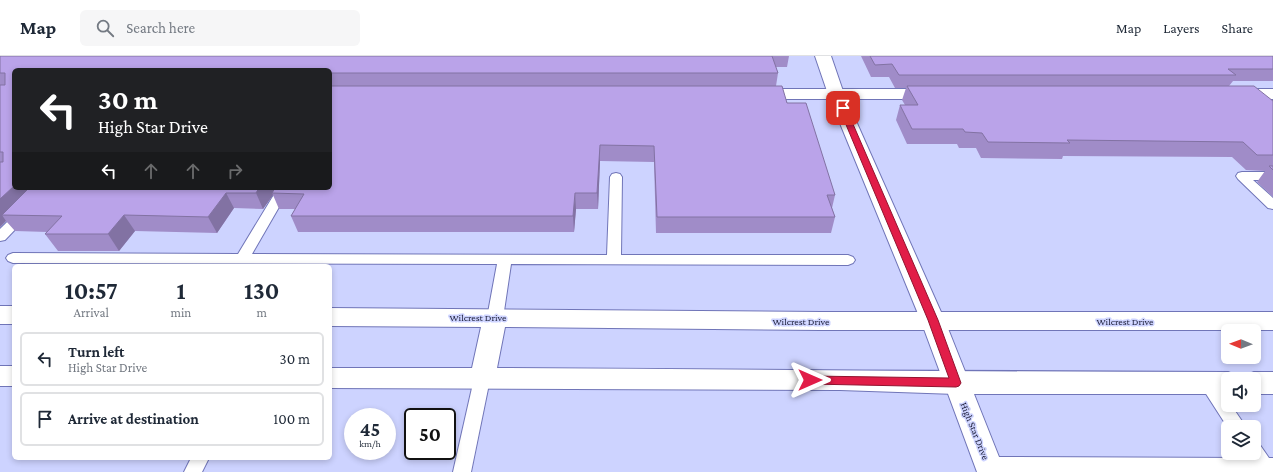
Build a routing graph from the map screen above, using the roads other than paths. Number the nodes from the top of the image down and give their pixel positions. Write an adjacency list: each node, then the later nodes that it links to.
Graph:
1 (823, 56): 3 (main road, High Star Drive)
2 (742, 94): 3 (main road)
3 (836, 94): 4 (main road); 22 (main road, High Star Drive)
4 (948, 94)
5 (1217, 94): 6 (main road)
6 (1273, 94)
7 (1273, 176): 11 (lane)
8 (616, 177): 16 (lane)
9 (47, 190): 12 (lane)
10 (283, 190): 14 (lane)
11 (1273, 205)
12 (0, 237)
13 (13, 258): 14 (lane)
14 (242, 259): 15 (lane)
15 (505, 259): 16 (lane); 21 (lane)
16 (614, 260): 17 (lane)
17 (848, 260)
18 (0, 314): 19 (main road)
19 (12, 315)
20 (332, 316): 21 (main road, Wilcrest Drive)
21 (495, 318): 22 (main road, Wilcrest Drive); 27 (main road)
22 (933, 320): 23 (main road, Wilcrest Drive); 28 (main road, High Star Drive)
23 (1273, 322)
24 (0, 376): 25 (main road)
25 (12, 376)
26 (332, 378): 27 (main road)
27 (482, 379): 28 (main road); 38 (lane)
28 (956, 383): 29 (main road); 35 (main road, High Star Drive)
29 (1217, 383): 32 (lane)
30 (1261, 383): 31 (main road)
31 (1273, 383)
32 (1234, 420)
33 (1261, 459): 36 (lane)
34 (199, 460): 37 (lane)
35 (989, 468): 36 (lane)
36 (1269, 468)
37 (193, 472)
38 (462, 472)

